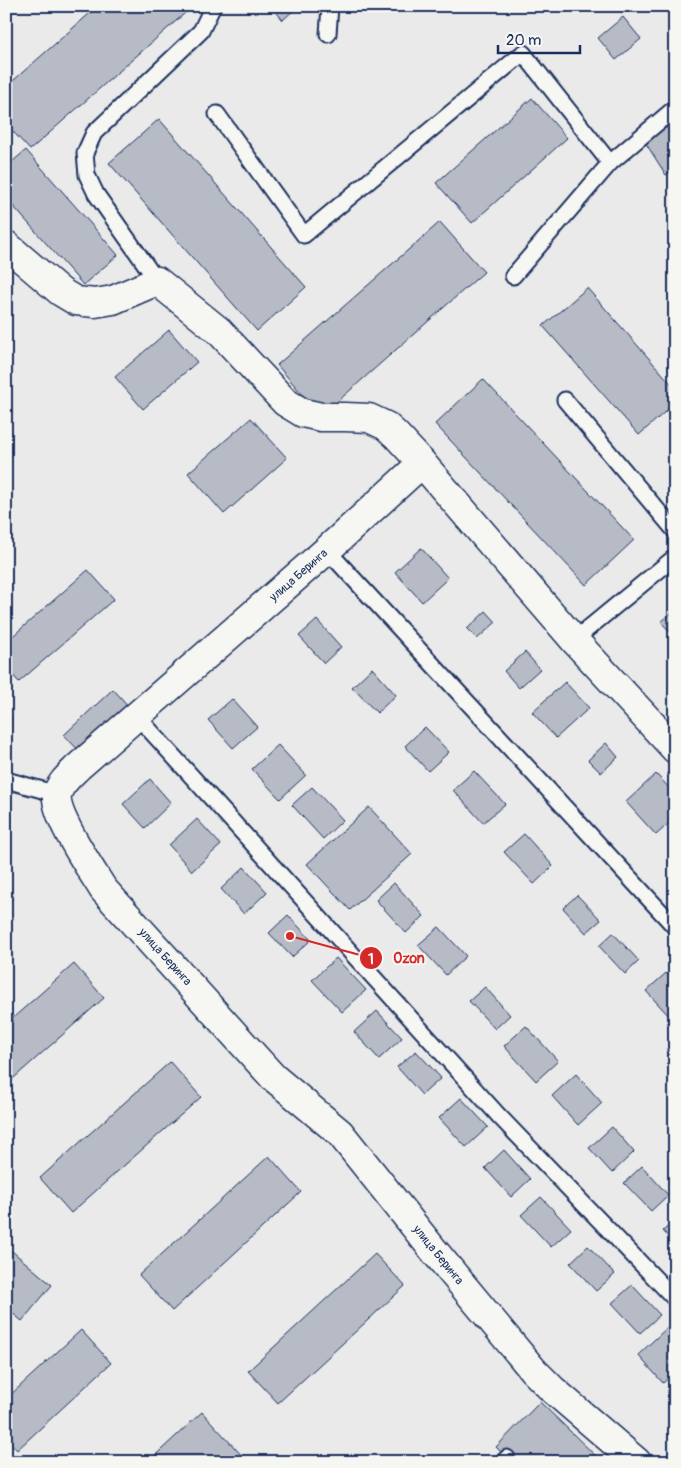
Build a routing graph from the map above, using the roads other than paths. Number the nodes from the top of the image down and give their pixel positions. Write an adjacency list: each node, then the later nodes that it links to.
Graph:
1 (213, 6): 9 (lane)
2 (330, 6): 3 (lane)
3 (328, 34)
4 (675, 108): 6 (lane)
5 (217, 114): 6 (lane)
6 (610, 163): 8 (lane)
7 (6, 245): 9 (street)
8 (513, 276)
9 (157, 281): 11 (street)
10 (565, 400): 12 (lane)
11 (422, 463): 13 (street, улица Беринга); 15 (street)
12 (675, 531)
13 (327, 550): 16 (street, улица Беринга); 20 (lane)
14 (675, 557): 15 (lane)
15 (574, 640): 17 (street)
16 (137, 716): 19 (street, улица Беринга); 21 (lane)
17 (675, 749)
18 (6, 780): 19 (lane)
19 (57, 794): 22 (street, улица Беринга)
20 (675, 927)
21 (675, 1299)
22 (636, 1462)

